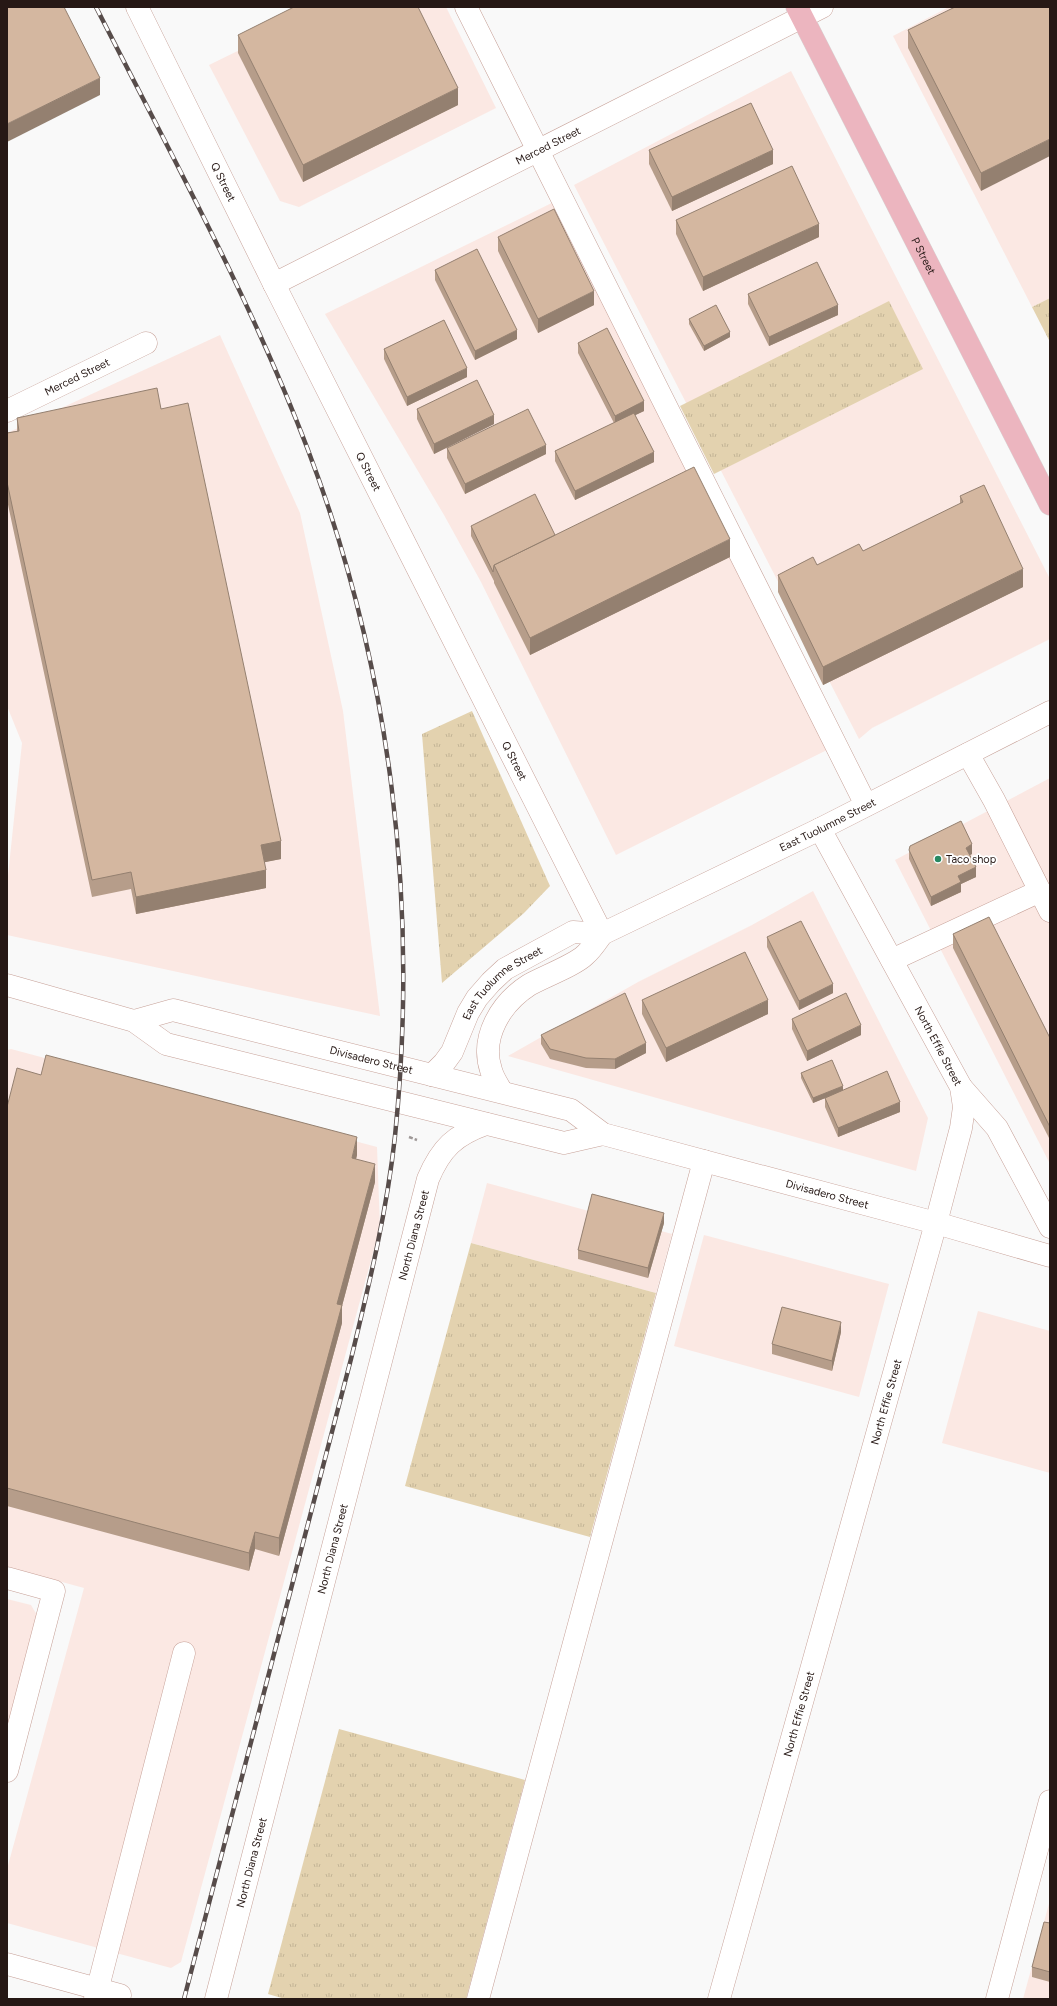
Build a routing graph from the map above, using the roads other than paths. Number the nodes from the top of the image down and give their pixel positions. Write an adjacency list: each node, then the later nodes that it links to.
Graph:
1 (137, 7): 6 (street, Q Street)
2 (466, 7): 5 (street)
3 (822, 7): 4 (street, Merced Street)
4 (800, 12): 5 (street, Merced Street); 9 (main road, P Street)
5 (539, 152): 6 (street, Merced Street); 12 (street)
6 (274, 284): 16 (street, Q Street)
7 (146, 343): 8 (street, Merced Street)
8 (7, 411)
9 (1050, 504)
10 (1050, 712): 11 (street, East Tuolumne Street)
11 (968, 754): 12 (street, East Tuolumne Street); 14 (street)
12 (866, 805): 13 (street, East Tuolumne Street)
13 (820, 828): 16 (street, East Tuolumne Street); 17 (street, North Effie Street)
14 (1040, 891): 15 (street); 17 (street)
15 (1050, 911)
16 (602, 934): 20 (street, East Tuolumne Street); 22 (street, East Tuolumne Street)
17 (892, 960): 21 (street, North Effie Street)
18 (7, 985): 19 (street, Divisadero Street)
19 (134, 1021): 20 (street, Divisadero Street); 23 (street, Divisadero Street)
20 (432, 1074): 22 (street, Divisadero Street)
21 (961, 1087): 26 (street, North Effie Street); 27 (street)
22 (502, 1092): 24 (street, Divisadero Street)
23 (486, 1124): 24 (street, Divisadero Street); 36 (street, North Diana Street)
24 (603, 1134): 25 (street, Divisadero Street)
25 (704, 1161): 26 (street, Divisadero Street); 37 (street)
26 (936, 1223): 28 (street, Divisadero Street); 38 (street, North Effie Street)
27 (1050, 1227)
28 (1050, 1256)
29 (7, 1578): 31 (street)
30 (184, 1653): 34 (street)
31 (7, 1771)
32 (1050, 1801): 39 (street)
33 (7, 1964): 34 (street)
34 (96, 1994): 35 (street)
35 (120, 1995)
36 (216, 1999)
37 (478, 1999)
38 (719, 1999)
39 (997, 1999)

